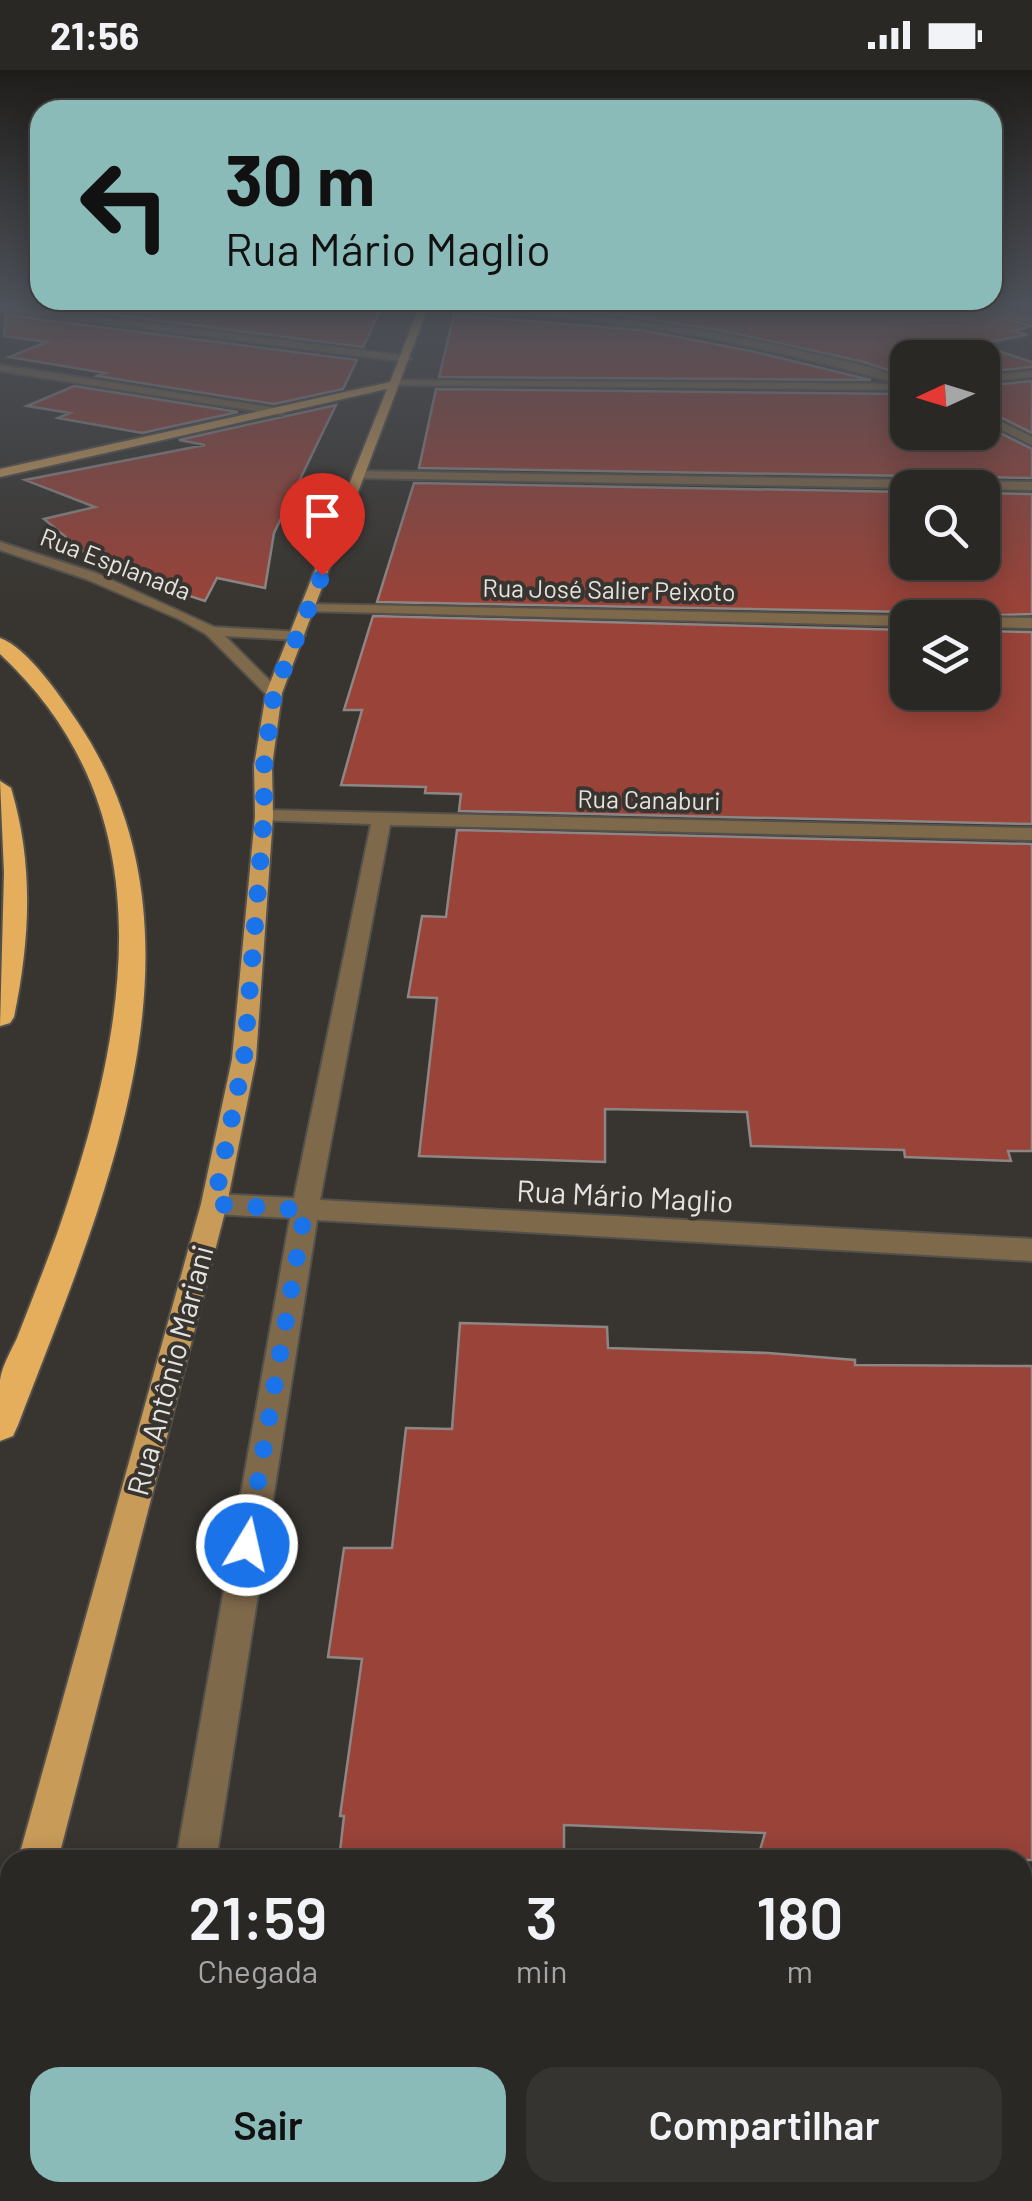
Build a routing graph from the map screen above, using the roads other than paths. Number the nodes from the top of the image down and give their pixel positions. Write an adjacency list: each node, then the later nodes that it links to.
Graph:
1 (214, 401): 4 (street)
2 (323, 401): 4 (main road)
3 (390, 401): 8 (main road, Rua Antônio Mariani)
4 (281, 412): 7 (main road)
5 (1000, 425): 6 (street)
6 (1032, 442)
7 (0, 473)
8 (360, 475): 9 (street); 11 (main road, Rua Antônio Mariani)
9 (1032, 486)
10 (0, 546): 15 (street, Rua Esplanada)
11 (309, 608): 12 (street, Rua José Salier Peixoto); 16 (main road, Rua Antônio Mariani)
12 (890, 620)
13 (1000, 622): 14 (street)
14 (1032, 623)
15 (211, 631): 16 (street, Rua Esplanada); 18 (street, Rua Esplanada)
16 (297, 635): 18 (main road, Rua Antônio Mariani)
17 (0, 644): 27 (highway)
18 (274, 693): 20 (main road, Rua Antônio Mariani)
19 (0, 788): 23 (highway)
20 (264, 816): 21 (street, Rua Canaburi); 24 (main road, Rua Antônio Mariani)
21 (382, 818): 22 (street, Rua Canaburi); 25 (street)
22 (1032, 834)
23 (0, 1017)
24 (214, 1204): 25 (street, Rua Mário Maglio); 28 (main road, Rua Antônio Mariani)
25 (305, 1210): 26 (street, Rua Mário Maglio); 29 (street)
26 (1032, 1250)
27 (0, 1425)
28 (41, 1850)
29 (198, 1850)

